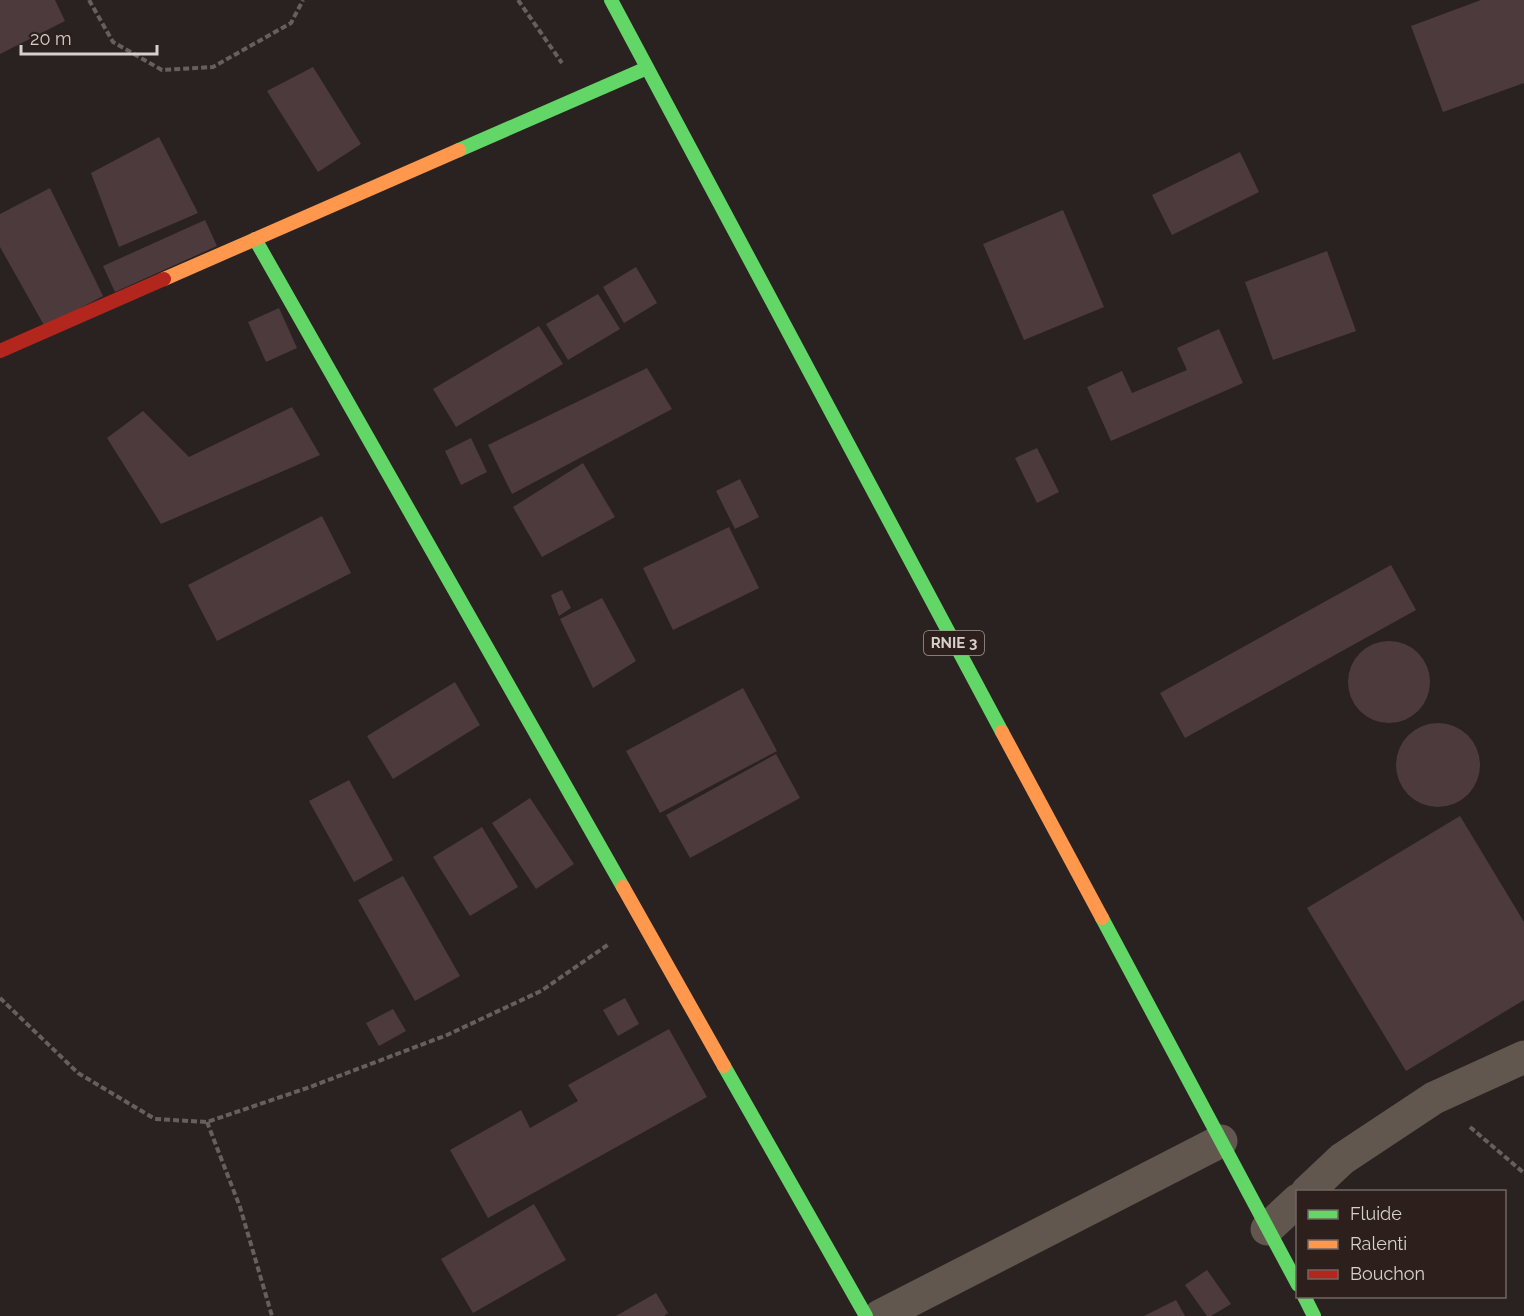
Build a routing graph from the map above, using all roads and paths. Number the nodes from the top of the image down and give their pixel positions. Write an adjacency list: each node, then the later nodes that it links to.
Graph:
1 (89, 0): 2 (path)
2 (303, 0)
3 (518, 0): 6 (path)
4 (611, 0): 5 (main road, RNIE 3)
5 (647, 68): 6 (main road); 14 (main road, RNIE 3)
6 (585, 95): 7 (main road)
7 (255, 239): 8 (main road); 9 (main road)
8 (0, 351)
9 (642, 922): 13 (path); 22 (main road)
10 (0, 998): 13 (path)
11 (1524, 1057): 12 (street)
12 (1434, 1098): 15 (path); 16 (street)
13 (207, 1122): 21 (path)
14 (1221, 1142): 18 (main road, RNIE 3); 23 (street)
15 (1524, 1173)
16 (1308, 1190)
17 (1296, 1202): 18 (street)
18 (1267, 1228): 19 (main road, RNIE 3)
19 (1296, 1281)
20 (1305, 1298): 24 (main road)
21 (272, 1316)
22 (866, 1316)
23 (880, 1316)
24 (1314, 1316)

